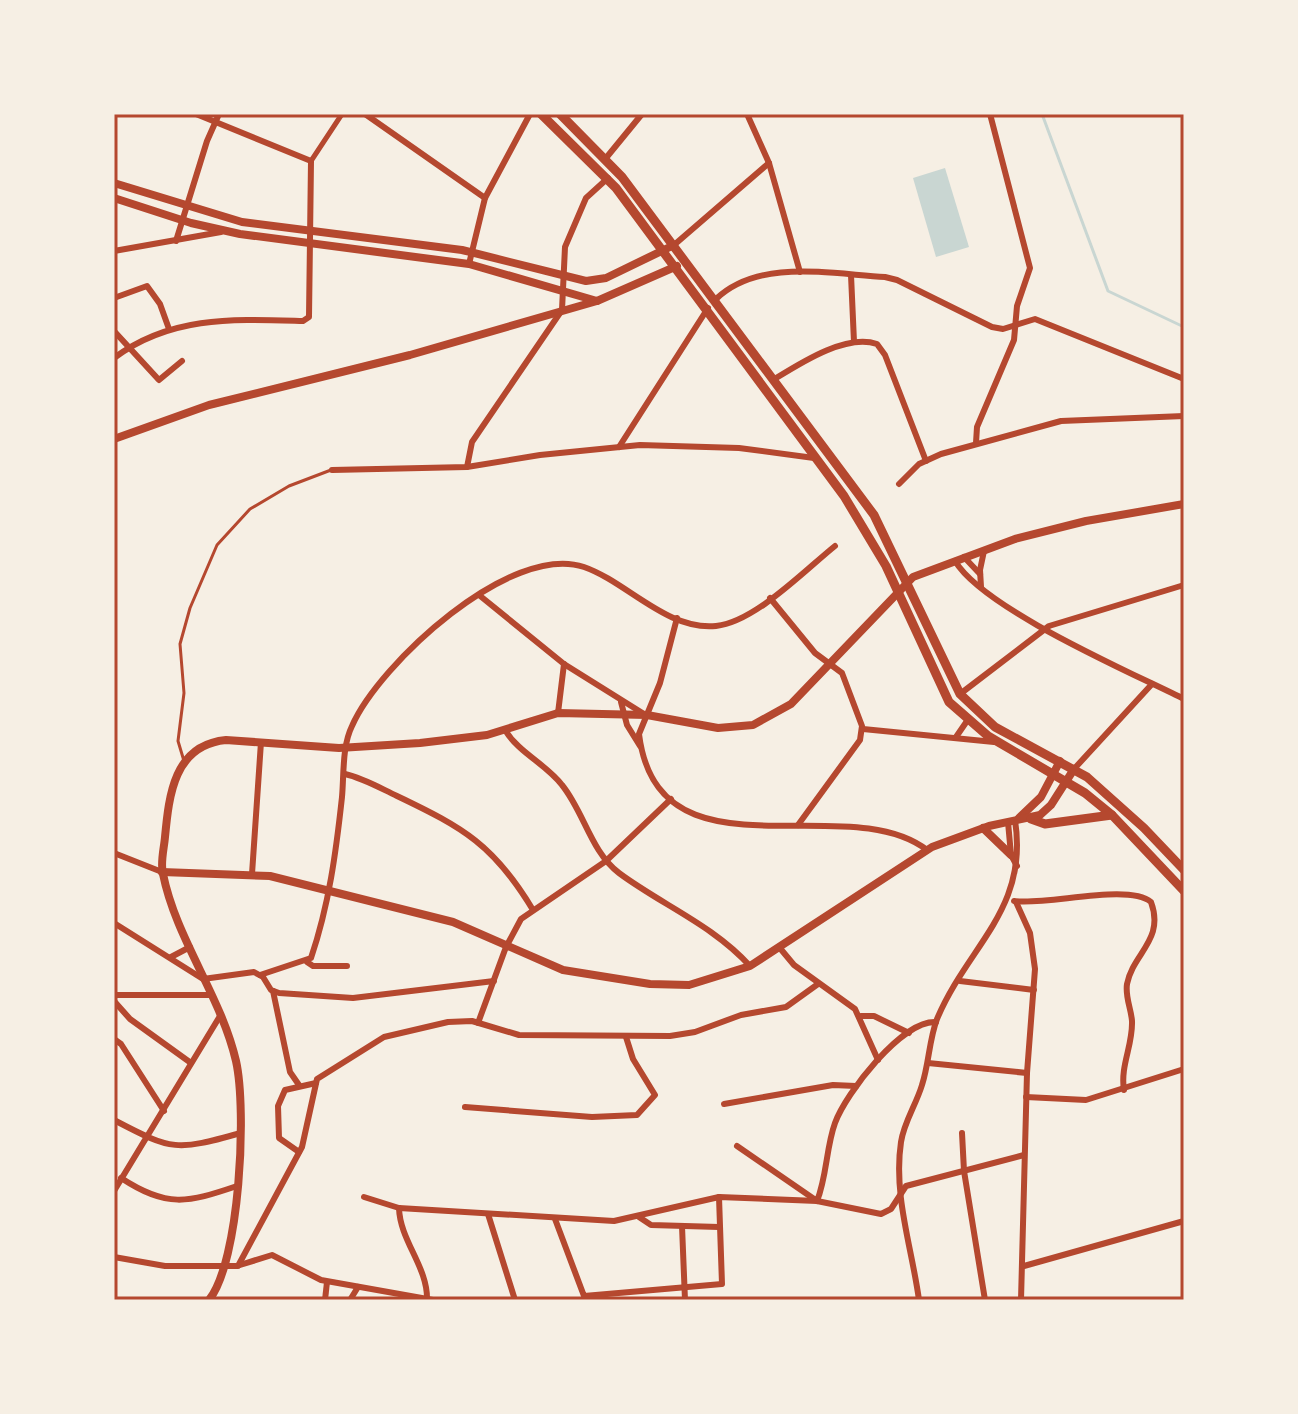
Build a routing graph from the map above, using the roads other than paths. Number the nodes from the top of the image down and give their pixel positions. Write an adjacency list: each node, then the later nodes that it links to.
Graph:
1 (196, 114): 11 (street)
2 (219, 114): 11 (street)
3 (342, 114): 13 (street)
4 (365, 114): 18 (street)
5 (530, 114): 18 (street)
6 (541, 114): 15 (main road)
7 (560, 114): 12 (main road)
8 (642, 114): 12 (street)
9 (747, 114): 14 (street)
10 (990, 114): 41 (street)
11 (215, 122): 13 (street); 19 (street)
12 (606, 158): 25 (main road)
13 (311, 161): 22 (street)
14 (769, 163): 25 (street); 32 (street)
15 (608, 178): 28 (main road); 34 (street)
16 (114, 183): 19 (street)
17 (114, 198): 20 (street)
18 (485, 198): 27 (street)
19 (186, 207): 20 (street); 22 (street)
20 (183, 220): 21 (street); 23 (street)
21 (224, 231): 23 (street); 24 (street)
22 (308, 231): 24 (street); 27 (street)
23 (176, 241): 26 (street)
24 (308, 243): 30 (street); 42 (street)
25 (674, 245): 28 (street); 29 (main road)
26 (114, 251)
27 (472, 252): 30 (street); 34 (street)
28 (664, 252): 31 (main road); 34 (street)
29 (687, 261): 31 (street); 37 (main road)
30 (469, 264): 35 (street)
31 (676, 267): 38 (street); 39 (main road)
32 (800, 272): 33 (street); 37 (street)
33 (851, 275): 41 (street); 44 (street)
34 (563, 277): 35 (street)
35 (565, 290): 38 (street); 40 (street)
36 (114, 298): 42 (street)
37 (716, 299): 49 (main road)
38 (597, 301): 40 (street)
39 (708, 308): 53 (street); 54 (main road)
40 (561, 312): 51 (street); 56 (street)
41 (1015, 325): 48 (street); 52 (street)
42 (169, 329): 45 (street)
43 (114, 331): 45 (street)
44 (854, 342): 49 (street); 55 (street)
45 (128, 347): 46 (street); 47 (street)
46 (114, 358)
47 (182, 361)
48 (1184, 379)
49 (773, 381): 65 (main road)
50 (1184, 416): 52 (street)
51 (114, 439)
52 (976, 443): 55 (street)
53 (619, 447): 54 (street); 56 (street)
54 (817, 458): 68 (main road)
55 (926, 461): 58 (street)
56 (467, 467): 57 (street)
57 (332, 470): 90 (lane)
58 (899, 484)
59 (1184, 504): 61 (street)
60 (835, 546): 70 (street)
61 (986, 549): 62 (street); 64 (street)
62 (964, 557): 63 (street); 64 (street)
63 (955, 561): 65 (street); 67 (street)
64 (980, 574): 67 (street)
65 (907, 581): 68 (street); 76 (main road)
66 (1184, 585): 72 (street)
67 (981, 587): 72 (street)
68 (898, 589): 74 (street); 82 (main road)
69 (479, 595): 71 (street); 73 (street); 88 (street)
70 (770, 598): 71 (street); 74 (street)
71 (677, 618): 81 (street)
72 (1044, 628): 75 (street); 76 (street)
73 (564, 664): 78 (street); 79 (street)
74 (829, 664): 81 (street); 83 (street)
75 (1152, 684): 77 (street); 92 (street)
76 (960, 694): 91 (main road)
77 (1184, 699)
78 (621, 701): 80 (street); 81 (street)
79 (558, 713): 80 (street); 84 (street)
80 (623, 714): 81 (street); 89 (street)
81 (647, 715): 89 (street)
82 (967, 721): 85 (street); 87 (main road)
83 (863, 729): 85 (street); 100 (street)
84 (505, 730): 88 (street); 105 (street)
85 (956, 737): 87 (street)
86 (261, 741): 88 (street); 90 (street); 109 (street)
87 (999, 742): 93 (main road)
88 (347, 747): 94 (street)
89 (642, 748): 96 (street)
90 (184, 761): 108 (street)
91 (1060, 761): 92 (main road); 93 (street)
92 (1074, 769): 95 (street); 107 (main road)
93 (1054, 772): 95 (main road); 99 (street)
94 (345, 774): 110 (street); 114 (street)
95 (1066, 779): 97 (main road); 98 (street)
96 (671, 799): 100 (street); 105 (street)
97 (1112, 815): 98 (main road); 111 (main road)
98 (1031, 819): 99 (street)
99 (1014, 820): 101 (street); 104 (street); 106 (street)
100 (798, 825): 102 (street)
101 (983, 828): 102 (street); 104 (street)
102 (927, 850): 120 (street)
103 (114, 853): 108 (street)
104 (1011, 855): 106 (street)
105 (606, 861): 114 (street); 124 (street)
106 (1017, 866): 112 (street)
107 (1184, 870)
108 (162, 872): 109 (street); 118 (street)
109 (252, 874): 110 (street)
110 (330, 891): 119 (street); 122 (street)
111 (1184, 891)
112 (1008, 900): 113 (street); 128 (street)
113 (1016, 902): 130 (street); 150 (street)
114 (533, 910): 119 (street)
115 (114, 923): 116 (street)
116 (122, 928): 117 (street); 121 (street)
117 (114, 933)
118 (190, 947): 121 (street); 126 (street)
119 (506, 947): 124 (street); 127 (street)
120 (779, 947): 124 (street); 129 (street)
121 (171, 957): 126 (street)
122 (308, 961): 123 (street); 125 (street)
123 (347, 966)
124 (750, 966)
125 (260, 975): 126 (street); 131 (street)
126 (203, 979): 133 (street)
127 (494, 981): 131 (street); 138 (street)
128 (960, 981): 130 (street); 137 (street)
129 (818, 984): 136 (street); 140 (street)
130 (1034, 990): 146 (street)
131 (273, 991): 148 (street)
132 (114, 995): 133 (street)
133 (211, 995): 135 (street)
134 (114, 1001): 143 (street)
135 (220, 1016): 143 (street); 156 (street)
136 (861, 1016): 139 (street); 142 (street)
137 (936, 1022): 139 (street); 144 (street)
138 (478, 1023): 140 (street); 147 (street)
139 (909, 1033): 142 (street)
140 (626, 1037): 153 (street)
141 (114, 1039): 154 (street)
142 (878, 1060): 149 (street)
143 (191, 1063): 154 (street)
144 (928, 1063): 146 (street); 166 (street)
145 (1184, 1069): 150 (street)
146 (1027, 1073): 151 (street)
147 (316, 1083): 148 (street); 160 (street)
148 (299, 1085): 160 (street)
149 (856, 1086): 152 (street); 169 (street)
150 (1124, 1090): 151 (street)
151 (1026, 1097): 161 (street)
152 (724, 1104)
153 (465, 1107)
154 (164, 1111): 158 (street)
155 (114, 1120): 158 (street)
156 (241, 1133): 158 (street); 164 (street)
157 (962, 1133): 162 (street)
158 (147, 1138): 163 (street)
159 (737, 1146): 169 (street)
160 (299, 1152): 178 (street)
161 (1024, 1155): 162 (street); 179 (street)
162 (964, 1171): 166 (street); 192 (street)
163 (121, 1178): 164 (street); 165 (street)
164 (237, 1186): 180 (street)
165 (114, 1191)
166 (900, 1194): 169 (street); 191 (street)
167 (364, 1197): 170 (street)
168 (719, 1197): 169 (street); 172 (street); 176 (street)
169 (817, 1201)
170 (399, 1208): 171 (street); 185 (street)
171 (488, 1214): 173 (street); 189 (street)
172 (639, 1217): 173 (street); 175 (street)
173 (555, 1219): 184 (street)
174 (1184, 1221): 179 (street)
175 (682, 1226): 176 (street); 183 (street)
176 (719, 1227): 183 (street)
177 (114, 1257): 180 (street)
178 (240, 1265): 180 (street); 181 (street)
179 (1024, 1266): 193 (street)
180 (225, 1268): 186 (street)
181 (327, 1282): 182 (street); 187 (street)
182 (358, 1287): 185 (street); 188 (street)
183 (684, 1287): 184 (street); 190 (street)
184 (617, 1296)
185 (429, 1299)
186 (209, 1300)
187 (325, 1300)
188 (350, 1300)
189 (515, 1300)
190 (685, 1300)
191 (919, 1300)
192 (985, 1300)
193 (1021, 1300)

